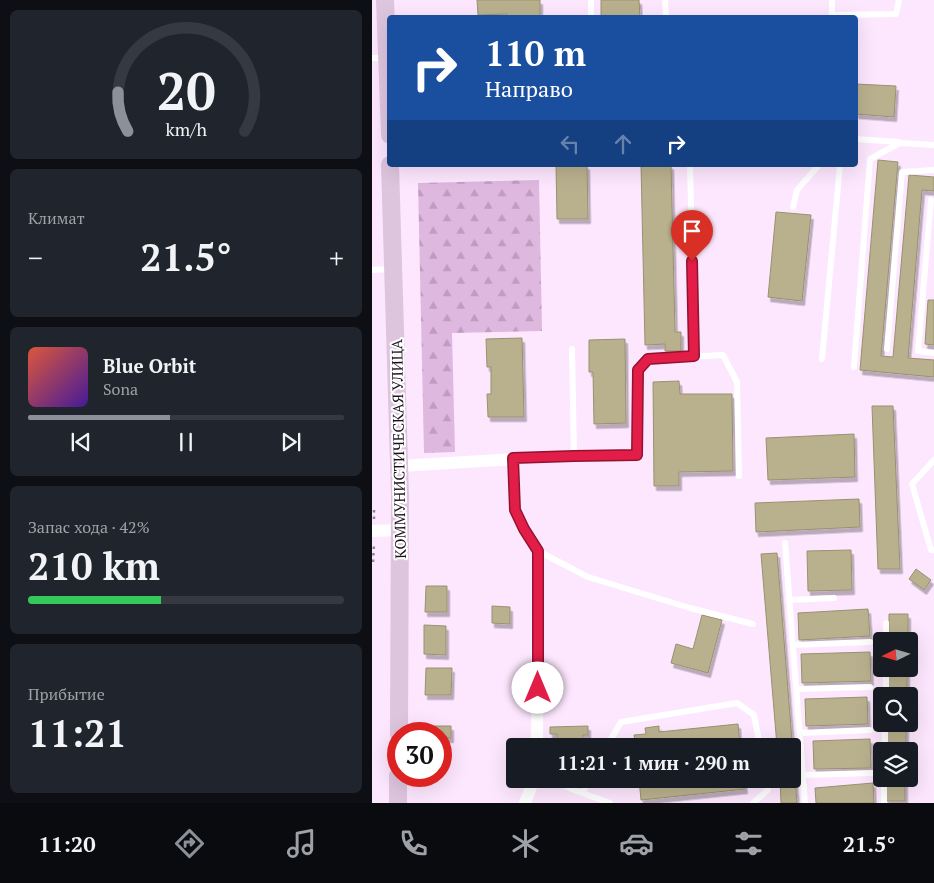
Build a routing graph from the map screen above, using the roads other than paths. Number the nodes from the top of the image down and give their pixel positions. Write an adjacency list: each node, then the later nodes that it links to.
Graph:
1 (385, 0): 8 (main road)
2 (591, 0): 6 (lane)
3 (665, 0): 7 (lane)
4 (832, 0): 5 (lane)
5 (899, 0)
6 (591, 15)
7 (666, 15)
8 (379, 58): 9 (main road)
9 (387, 114)
10 (858, 139): 11 (lane)
11 (900, 143): 12 (lane); 27 (lane)
12 (934, 145)
13 (390, 167): 20 (main road, КОММУНИСТИЧЕСКАЯ УЛИЦА)
14 (690, 167): 25 (lane)
15 (817, 167): 19 (lane)
16 (840, 167): 26 (lane)
17 (934, 170): 23 (lane)
18 (930, 200): 24 (lane)
19 (793, 207)
20 (394, 268): 21 (lane); 31 (main road, КОММУНИСТИЧЕСКАЯ УЛИЦА)
21 (372, 270)
22 (572, 349): 28 (lane)
23 (887, 349)
24 (934, 352)
25 (694, 356): 28 (lane); 32 (lane)
26 (822, 359)
27 (854, 367)
28 (574, 456): 29 (lane)
29 (513, 458): 31 (street); 37 (street)
30 (934, 460): 36 (lane)
31 (400, 466): 33 (main road, КОММУНИСТИЧЕСКАЯ УЛИЦА)
32 (739, 476)
33 (401, 530): 34 (street); 47 (main road, КОММУНИСТИЧЕСКАЯ УЛИЦА)
34 (372, 531)
35 (785, 543): 39 (lane)
36 (934, 550)
37 (538, 551): 41 (lane); 50 (street)
38 (834, 598): 39 (lane)
39 (789, 600): 44 (lane)
40 (886, 623): 42 (lane)
41 (753, 624)
42 (886, 632)
43 (870, 642): 44 (lane)
44 (793, 645): 46 (lane)
45 (870, 687): 46 (lane)
46 (796, 689): 49 (lane)
47 (399, 722)
48 (870, 730): 49 (lane)
49 (800, 733): 54 (lane)
50 (537, 738)
51 (612, 738): 52 (lane)
52 (758, 738)
53 (873, 773): 54 (lane)
54 (803, 775): 66 (lane)
55 (398, 787): 62 (main road)
56 (884, 787): 67 (lane)
57 (531, 788): 63 (street)
58 (571, 788): 61 (lane)
59 (585, 788): 61 (lane)
60 (768, 788): 65 (lane)
61 (582, 793): 64 (lane)
62 (398, 803)
63 (525, 803)
64 (610, 803)
65 (752, 803)
66 (805, 803)
67 (884, 803)

